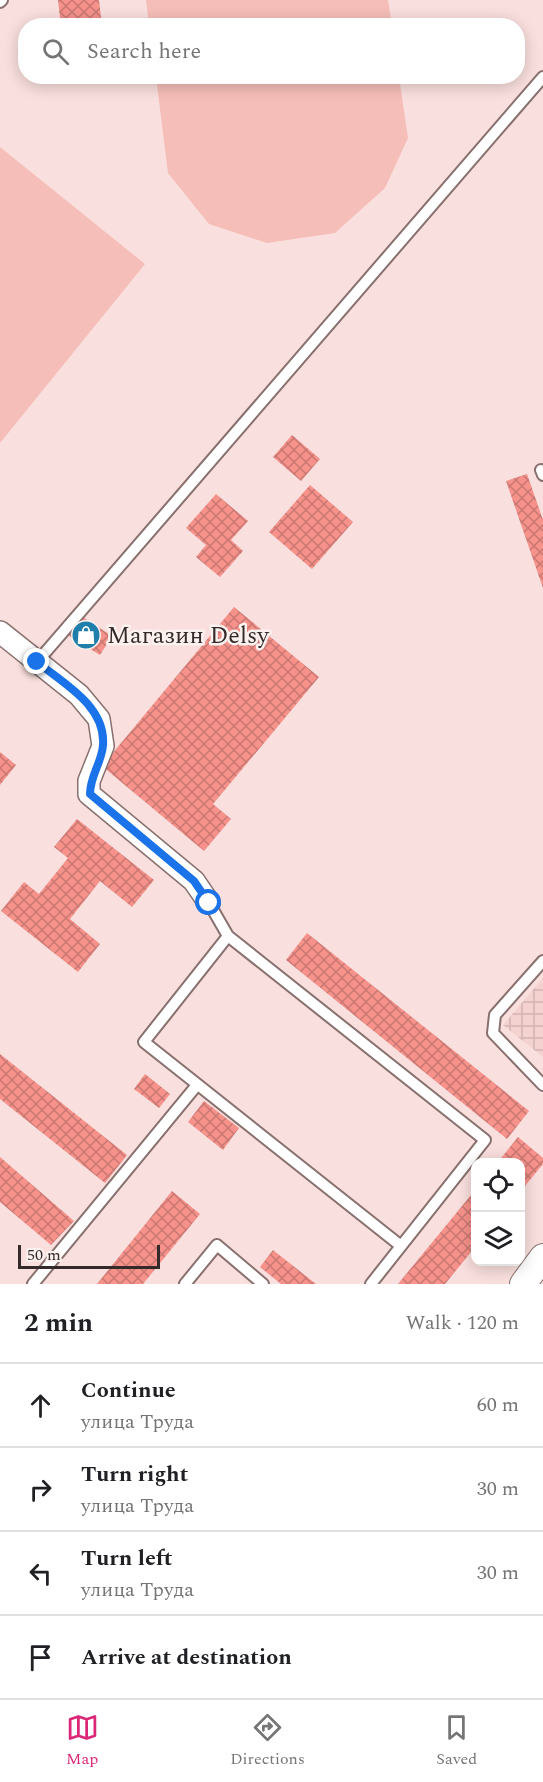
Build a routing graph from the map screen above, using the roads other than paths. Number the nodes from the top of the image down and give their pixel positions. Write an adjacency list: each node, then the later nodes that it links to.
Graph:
1 (543, 77): 3 (lane)
2 (0, 632): 3 (street)
3 (37, 662): 4 (street)
4 (209, 903): 5 (lane)
5 (228, 936): 7 (lane); 9 (lane)
6 (543, 961): 8 (lane)
7 (196, 1085): 9 (lane); 11 (lane)
8 (543, 1085)
9 (401, 1246): 14 (lane)
10 (543, 1257): 15 (street)
11 (33, 1284)
12 (185, 1284): 13 (lane)
13 (263, 1284)
14 (371, 1284)
15 (523, 1284)

